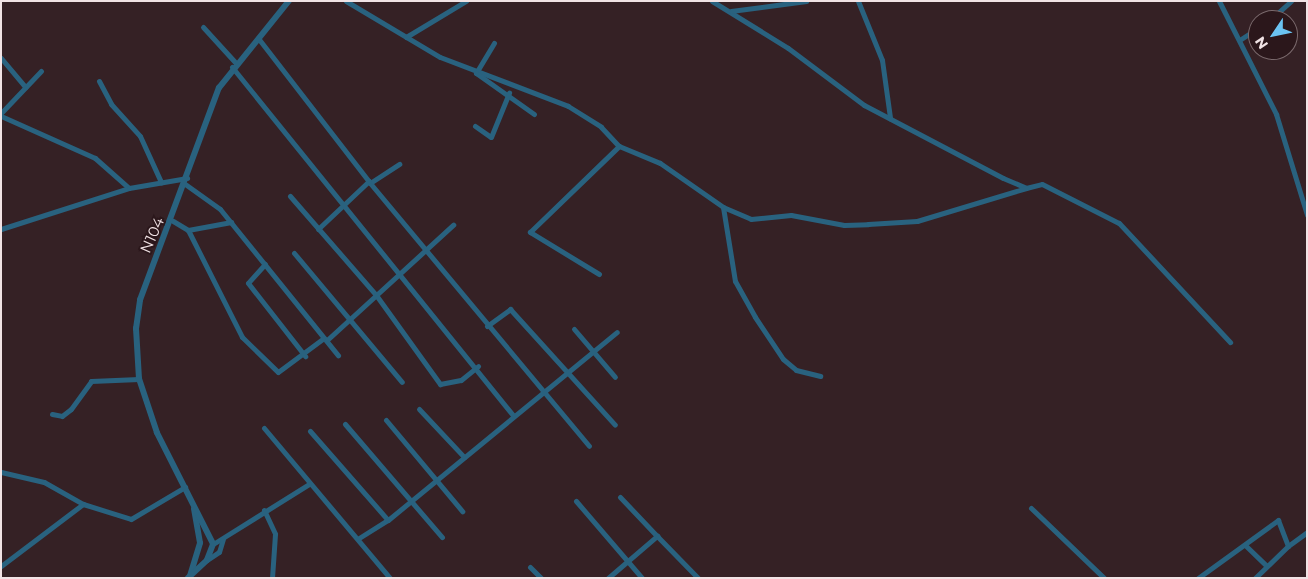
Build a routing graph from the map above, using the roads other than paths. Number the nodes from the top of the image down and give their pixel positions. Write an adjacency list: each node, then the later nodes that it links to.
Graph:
1 (289, 1): 14 (street, N104 / N104)
2 (346, 1): 13 (street)
3 (466, 1): 13 (street)
4 (712, 1): 10 (street)
5 (806, 1): 10 (street)
6 (858, 1): 26 (street)
7 (1219, 1): 15 (street)
8 (1291, 1): 9 (street)
9 (1281, 10)
10 (730, 12): 26 (street)
11 (203, 27): 18 (street)
12 (1248, 34): 15 (street)
13 (406, 37): 19 (street)
14 (258, 38): 18 (street, N104 / N104); 32 (street)
15 (1241, 39): 38 (street)
16 (494, 43): 19 (street)
17 (1, 58): 22 (street)
18 (233, 65): 30 (street, N104 / N104); 36 (street)
19 (476, 70): 23 (street); 28 (street)
20 (40, 71): 22 (street)
21 (99, 81): 31 (street)
22 (25, 87): 24 (street)
23 (509, 93): 25 (street); 27 (street)
24 (1, 114): 33 (street)
25 (534, 114)
26 (890, 118): 34 (street)
27 (475, 126)
28 (619, 146): 37 (street); 49 (street)
29 (400, 164): 32 (street)
30 (186, 181): 31 (street); 39 (street, N104 / N104); 40 (street)
31 (161, 182): 33 (street)
32 (370, 182): 36 (street); 45 (street)
33 (129, 188): 42 (street)
34 (1026, 188): 37 (street); 56 (street)
35 (290, 196): 43 (street)
36 (339, 204): 43 (street); 48 (street)
37 (723, 207): 62 (street)
38 (1307, 215)
39 (173, 221): 44 (street); 64 (street, N104 / N104)
40 (231, 222): 44 (street); 47 (street)
41 (453, 226): 45 (street)
42 (1, 229)
43 (318, 229): 50 (street)
44 (188, 230): 59 (street)
45 (426, 251): 48 (street); 52 (street)
46 (294, 253): 51 (street)
47 (265, 264): 55 (street); 59 (street)
48 (400, 272): 50 (street); 60 (street)
49 (599, 274)
50 (376, 295): 51 (street); 60 (street)
51 (349, 317): 55 (street); 65 (street)
52 (487, 326): 61 (street); 66 (street)
53 (574, 328): 57 (street)
54 (617, 332): 57 (street)
55 (326, 339): 58 (street); 59 (street)
56 (1230, 342)
57 (592, 350): 61 (street); 63 (street)
58 (338, 355)
59 (305, 356)
60 (478, 366): 69 (street)
61 (566, 371): 66 (street); 72 (street)
62 (820, 376)
63 (615, 377)
64 (139, 379): 68 (street); 80 (street, N104 / N104)
65 (402, 382)
66 (543, 391): 69 (street); 75 (street)
67 (420, 409): 76 (street)
68 (52, 414)
69 (513, 415): 76 (street)
70 (386, 420): 78 (street)
71 (345, 424): 83 (street)
72 (615, 425)
73 (264, 428): 79 (street)
74 (310, 431): 89 (street)
75 (589, 446)
76 (464, 457): 78 (street)
77 (1, 472): 85 (street)
78 (436, 480): 83 (street); 88 (street)
79 (309, 484): 87 (street); 93 (street)
80 (185, 487): 82 (street, N104 / N104); 85 (street)
81 (620, 497): 91 (street)
82 (191, 498): 95 (street, N104); 103 (street, N104)
83 (412, 499): 89 (street); 92 (street)
84 (576, 500): 99 (street)
85 (83, 504): 100 (street)
86 (1031, 508): 110 (street)
87 (264, 510): 94 (street); 104 (street)
88 (462, 511)
89 (388, 520): 93 (street)
90 (1307, 532): 97 (street)
91 (657, 536): 99 (street); 109 (street)
92 (442, 537)
93 (359, 538): 105 (street)
94 (223, 539): 95 (street); 98 (street)
95 (213, 544): 98 (street, N104)
96 (1245, 545): 97 (street); 102 (street); 111 (street)
97 (1288, 546): 102 (street)
98 (207, 560): 103 (street, N104)
99 (627, 561): 107 (street); 108 (street)
100 (1, 566)
101 (530, 566): 106 (street)
102 (1267, 566): 112 (street)
103 (188, 577)
104 (272, 578)
105 (390, 578)
106 (541, 578)
107 (608, 578)
108 (642, 578)
109 (698, 578)
110 (1104, 578)
111 (1198, 578)
112 (1255, 578)

